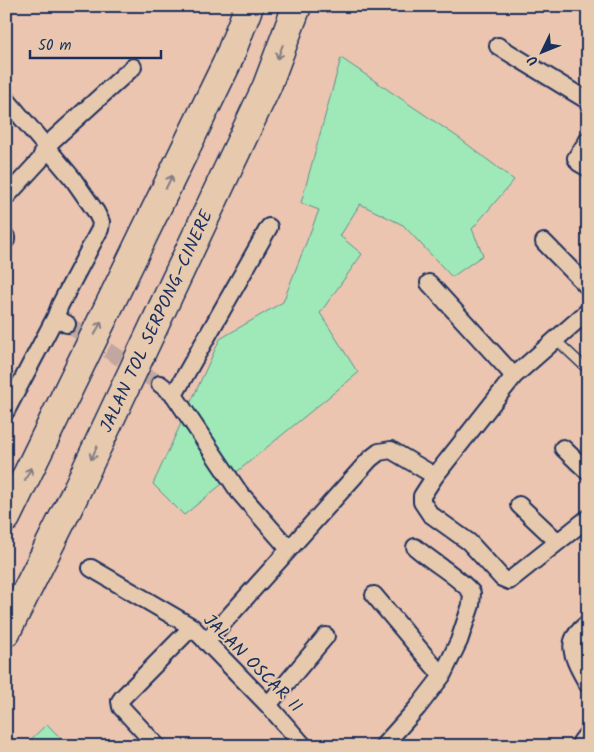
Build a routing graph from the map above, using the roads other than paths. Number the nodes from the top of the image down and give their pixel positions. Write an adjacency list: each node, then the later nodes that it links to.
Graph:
1 (248, 6): 26 (highway, one-way to 1)
2 (297, 6): 35 (highway, JALAN TOL SERPONG–CINERE, one-way to 35)
3 (498, 46): 6 (street)
4 (133, 67): 8 (street)
5 (6, 99): 8 (street)
6 (588, 101)
7 (588, 140): 9 (street)
8 (45, 147): 10 (street); 21 (street)
9 (588, 168)
10 (6, 197)
11 (270, 227): 20 (street)
12 (544, 242): 14 (street)
13 (429, 283): 18 (street)
14 (588, 287)
15 (588, 311): 16 (street)
16 (556, 340): 17 (lane); 18 (street)
17 (588, 370)
18 (514, 376): 24 (street)
19 (160, 384): 20 (street)
20 (174, 395): 30 (street)
21 (6, 411)
22 (563, 448): 23 (street)
23 (588, 472)
24 (435, 476): 28 (street); 30 (street)
25 (519, 505): 28 (street)
26 (6, 518)
27 (588, 518): 28 (street)
28 (558, 542)
29 (415, 547): 38 (street)
30 (288, 548): 37 (street)
31 (91, 568): 34 (street, JALAN OSCAR II)
32 (374, 595): 38 (street)
33 (588, 623): 39 (street)
34 (192, 627): 37 (street, JALAN OSCAR II); 41 (street)
35 (6, 632)
36 (326, 636): 40 (street)
37 (206, 642): 40 (street, JALAN OSCAR II)
38 (442, 676): 43 (street)
39 (588, 685)
40 (268, 705): 42 (street, JALAN OSCAR II)
41 (157, 746)
42 (304, 746)
43 (382, 746)

